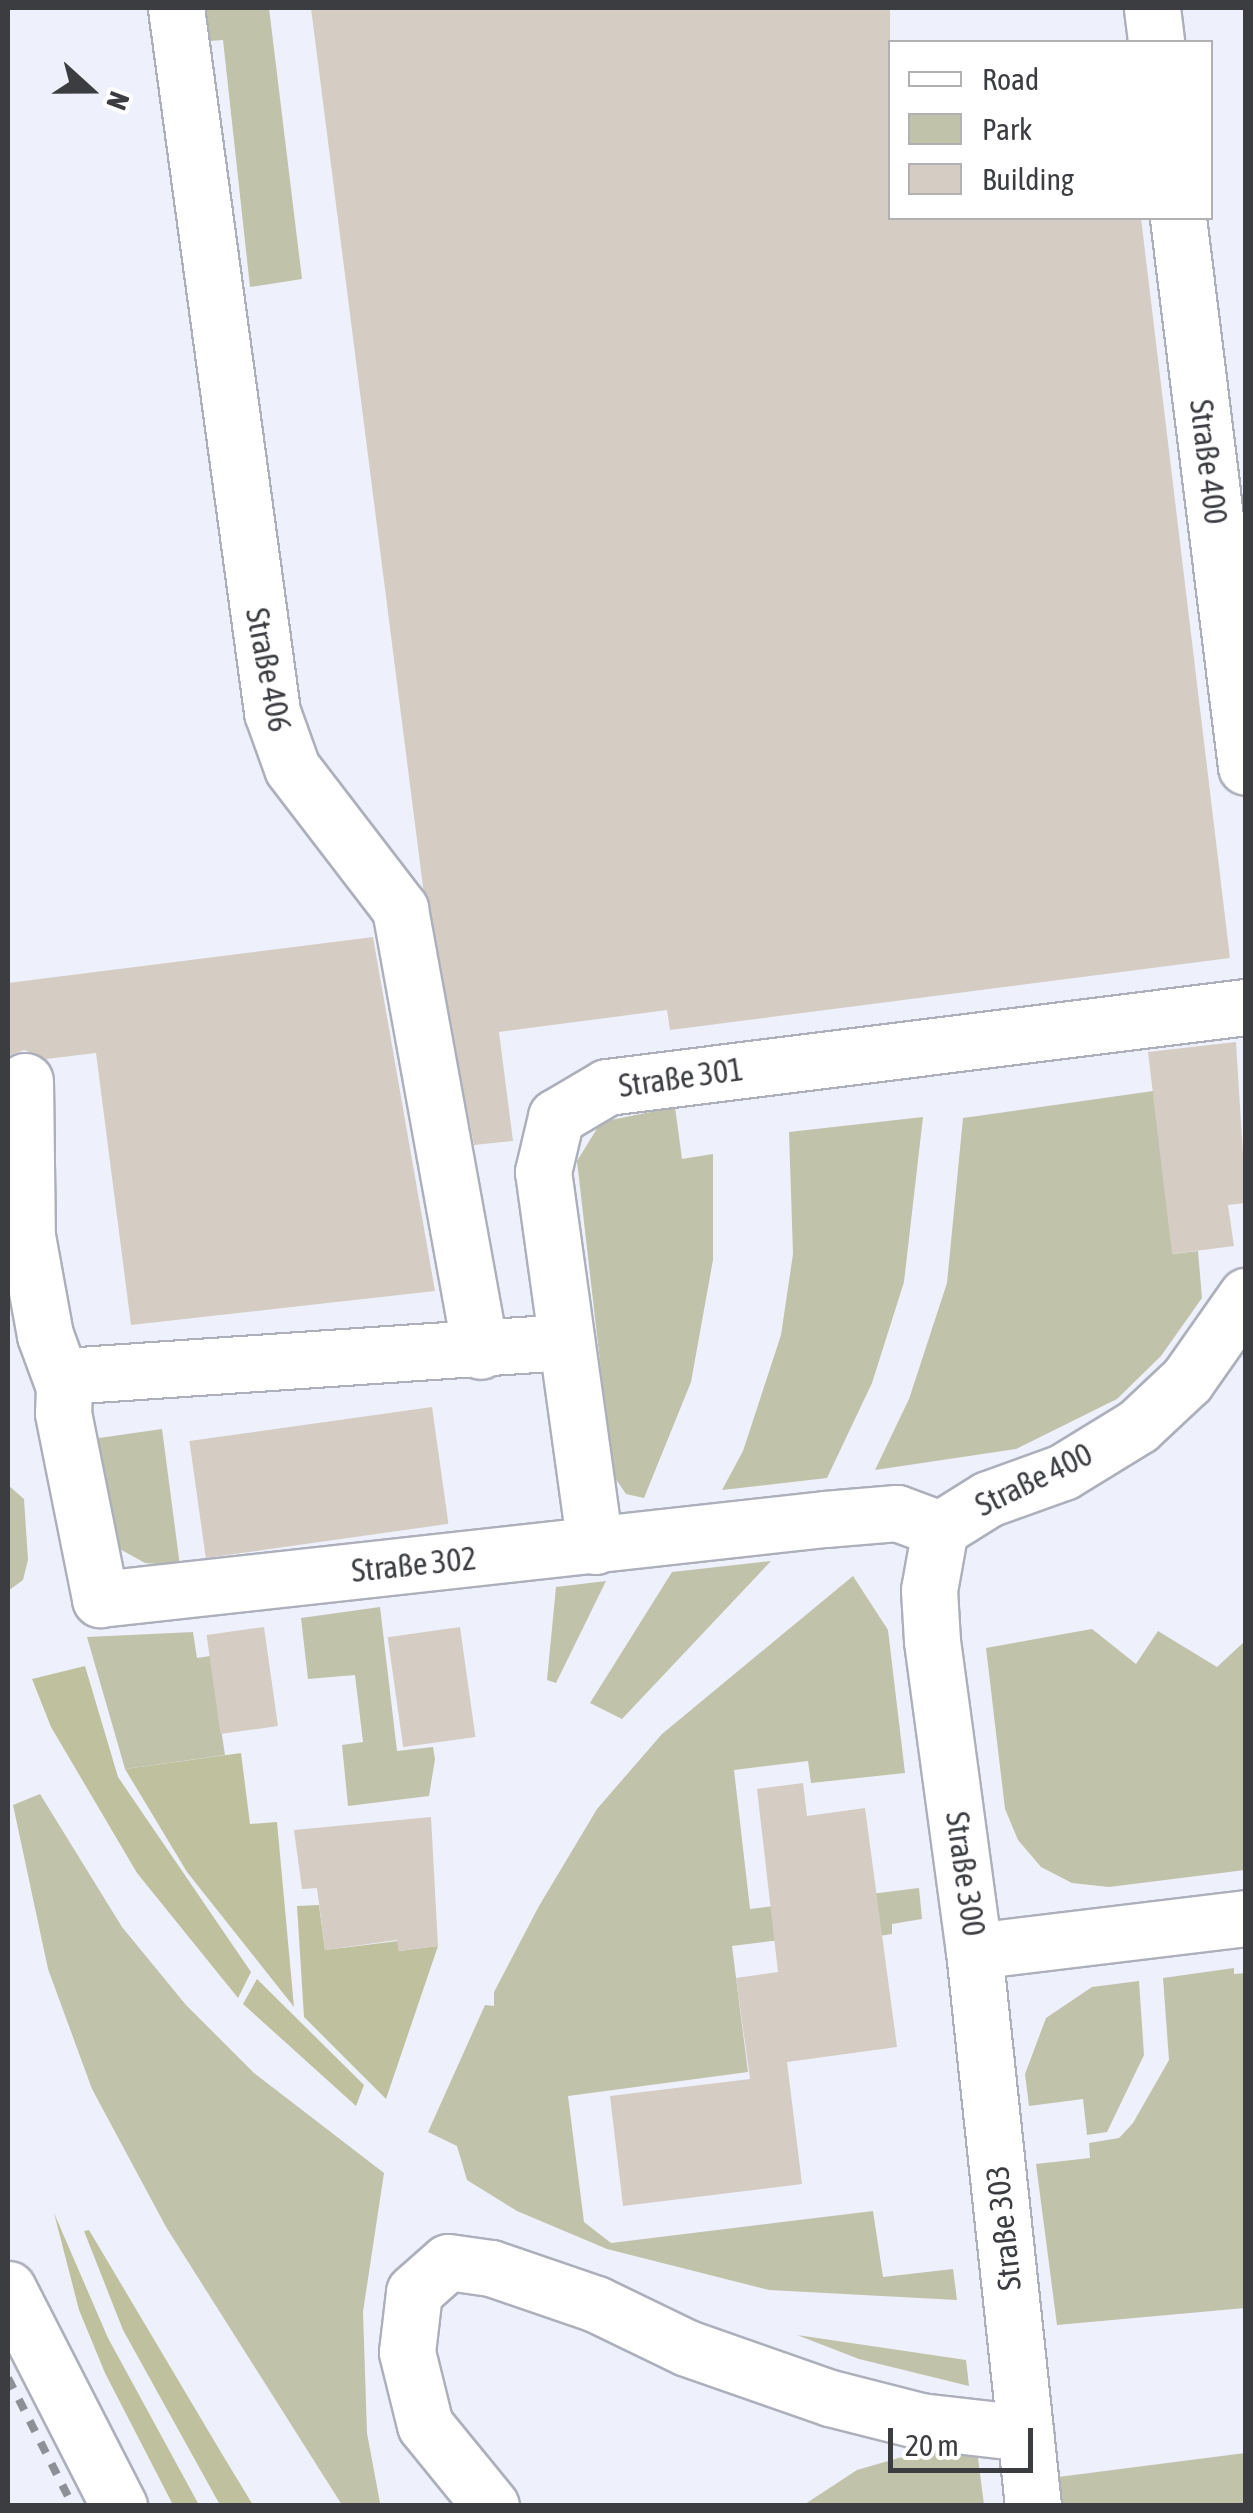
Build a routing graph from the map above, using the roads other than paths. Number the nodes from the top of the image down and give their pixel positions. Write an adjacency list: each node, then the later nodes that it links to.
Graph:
1 (176, 8): 10 (street, Straße 406)
2 (1152, 8): 3 (street)
3 (1156, 40)
4 (1178, 220): 5 (street, Straße 400)
5 (1246, 767)
6 (1246, 1007): 9 (street, Straße 301)
7 (25, 1082): 11 (street)
8 (1246, 1296): 12 (street, Straße 400)
9 (562, 1342): 10 (street); 13 (street, Straße 301)
10 (480, 1351): 11 (street)
11 (64, 1387): 13 (street, Straße 302)
12 (940, 1528): 13 (street, Straße 302); 15 (street, Straße 300)
13 (595, 1546)
14 (1246, 1918): 15 (street, Straße 300)
15 (974, 1951): 17 (street, Straße 303)
16 (8, 2289): 18 (street)
17 (1026, 2433): 19 (street); 20 (street, Straße 303)
18 (119, 2506)
19 (491, 2506)
20 (1033, 2506)

